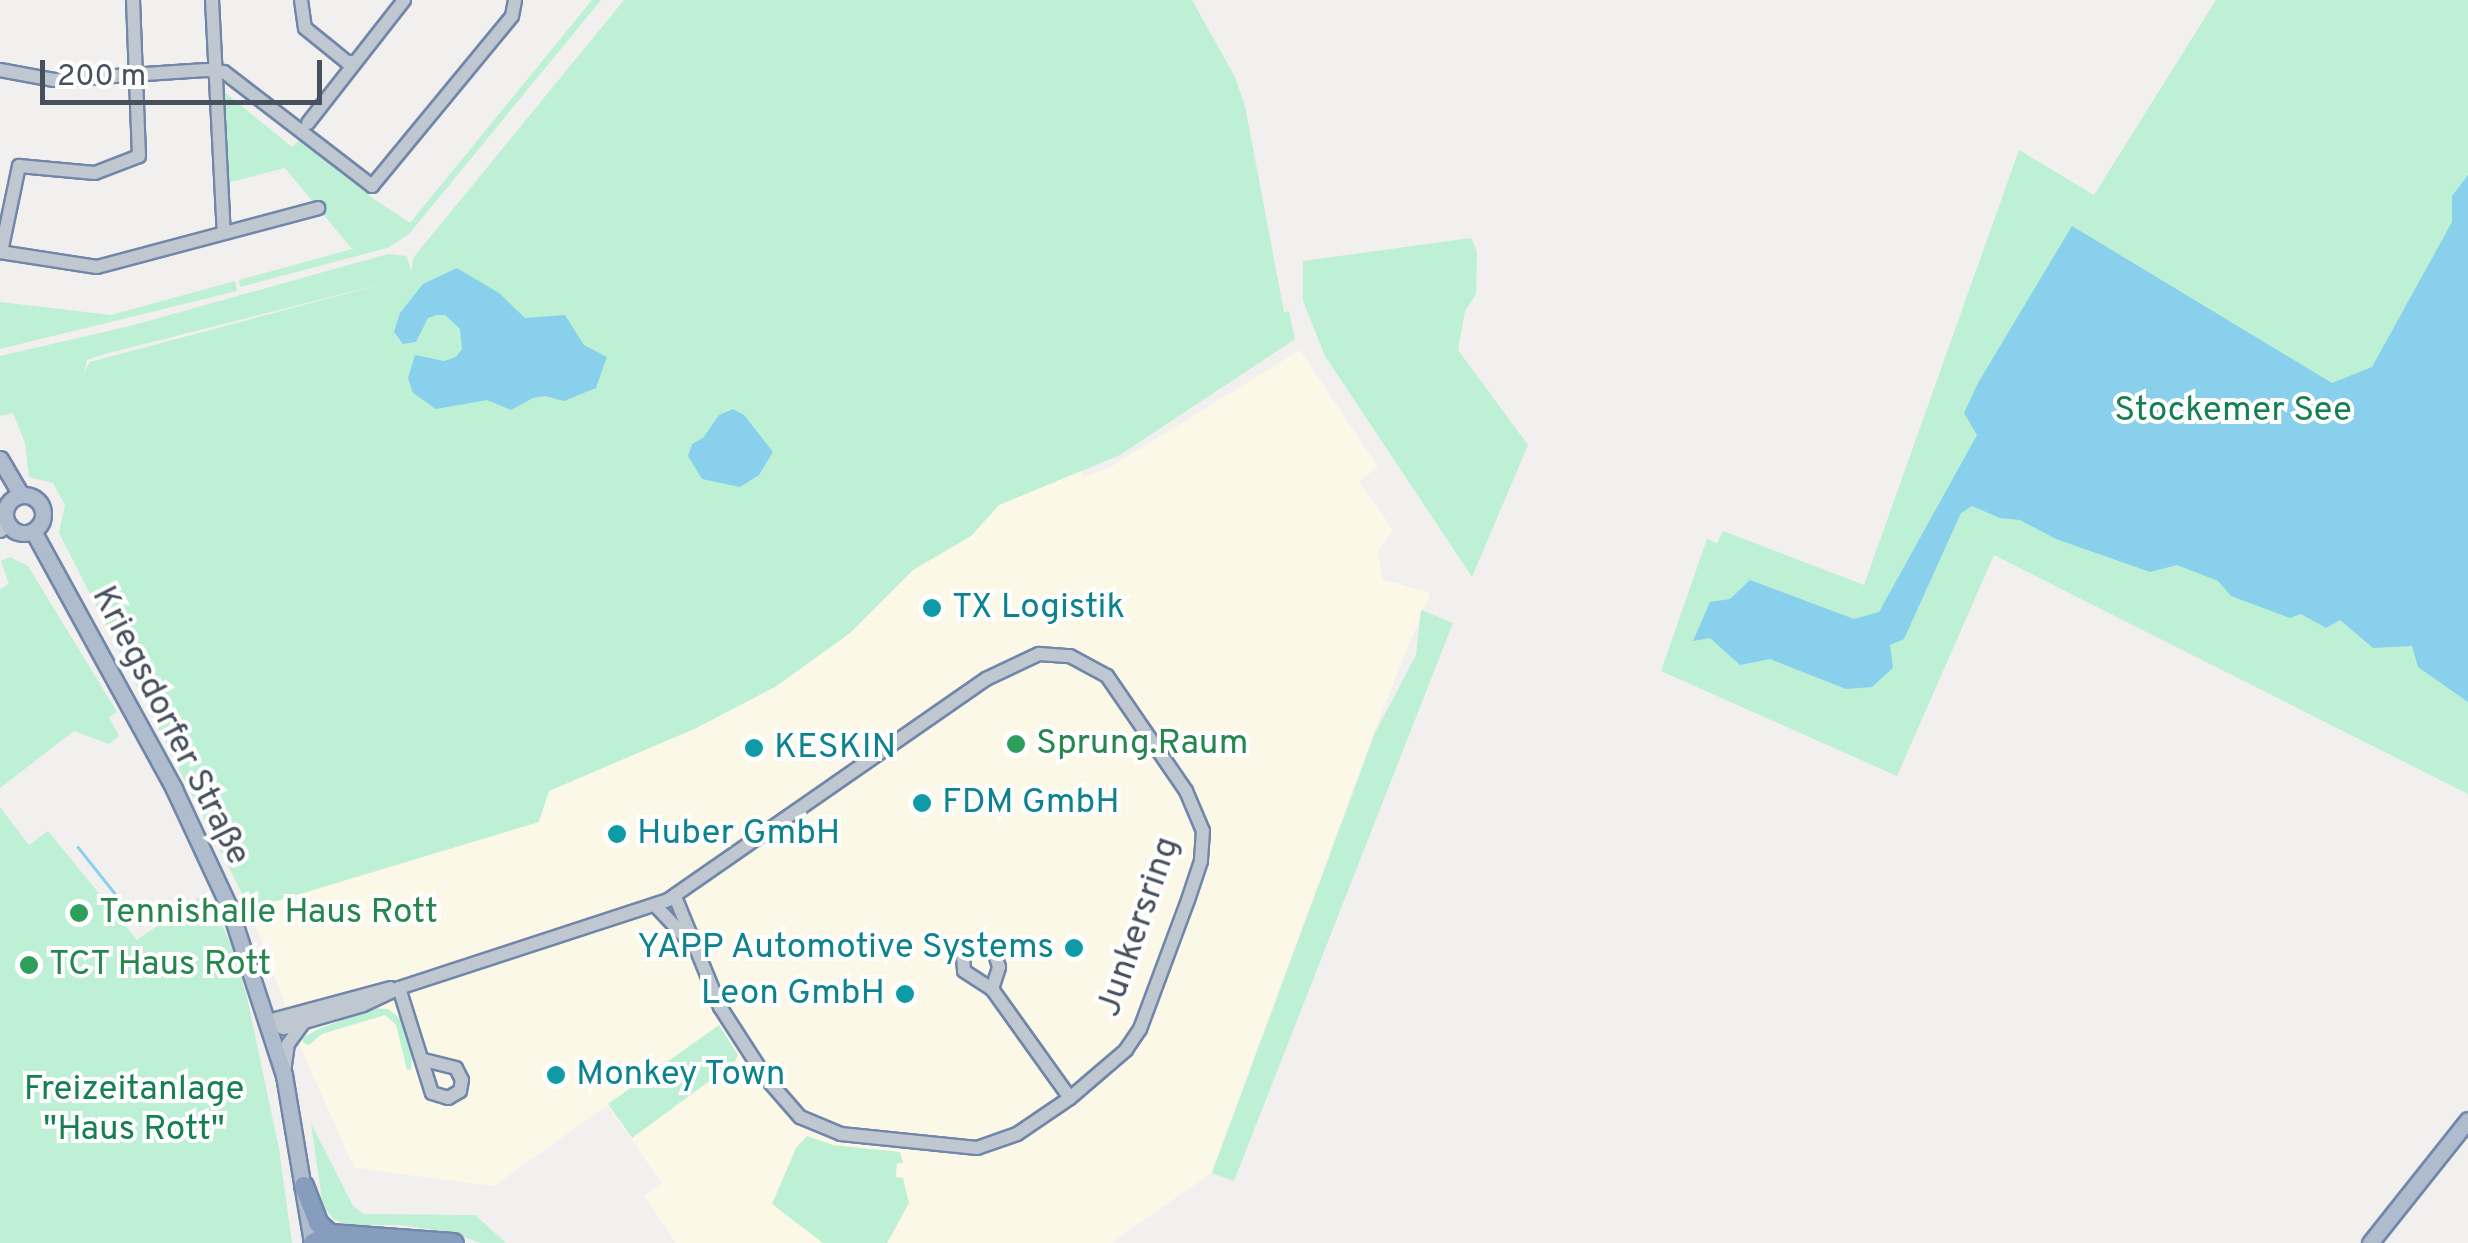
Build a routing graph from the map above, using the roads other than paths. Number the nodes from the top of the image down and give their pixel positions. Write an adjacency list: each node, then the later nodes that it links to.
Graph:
1 (133, 0): 9 (street)
2 (212, 0): 8 (street)
3 (301, 0): 6 (street)
4 (404, 0): 6 (street)
5 (515, 0): 8 (street)
6 (354, 62): 10 (street)
7 (0, 70): 9 (street)
8 (217, 70): 9 (street); 12 (street)
9 (137, 73): 13 (street)
10 (308, 123)
11 (318, 208): 12 (street)
12 (224, 233): 13 (street)
13 (1, 252)
14 (0, 458): 16 (main road)
15 (0, 480): 16 (main road)
16 (16, 498): 17 (main road); 18 (main road)
17 (4, 528): 18 (main road)
18 (34, 531): 24 (main road, Kriegsdorfer Straße)
19 (675, 896): 20 (street, Junkersring); 21 (street, Junkersring); 28 (street, Junkersring)
20 (655, 905): 21 (street, Junkersring); 22 (street, Junkersring)
21 (692, 946): 28 (street, Junkersring)
22 (399, 988): 24 (street, Junkersring); 25 (street, Junkersring); 26 (street)
23 (992, 989): 28 (street)
24 (268, 1021): 25 (street, Junkersring); 27 (main road, Kriegsdorfer Straße)
25 (305, 1022): 27 (street)
26 (423, 1060)
27 (284, 1075): 30 (main road, Kriegsdorfer Straße)
28 (1070, 1098)
29 (2468, 1120): 34 (main road)
30 (304, 1186): 31 (highway); 32 (main road, Kriegsdorfer Straße)
31 (330, 1234): 32 (highway); 33 (highway)
32 (312, 1243)
33 (454, 1243)
34 (2370, 1243)

